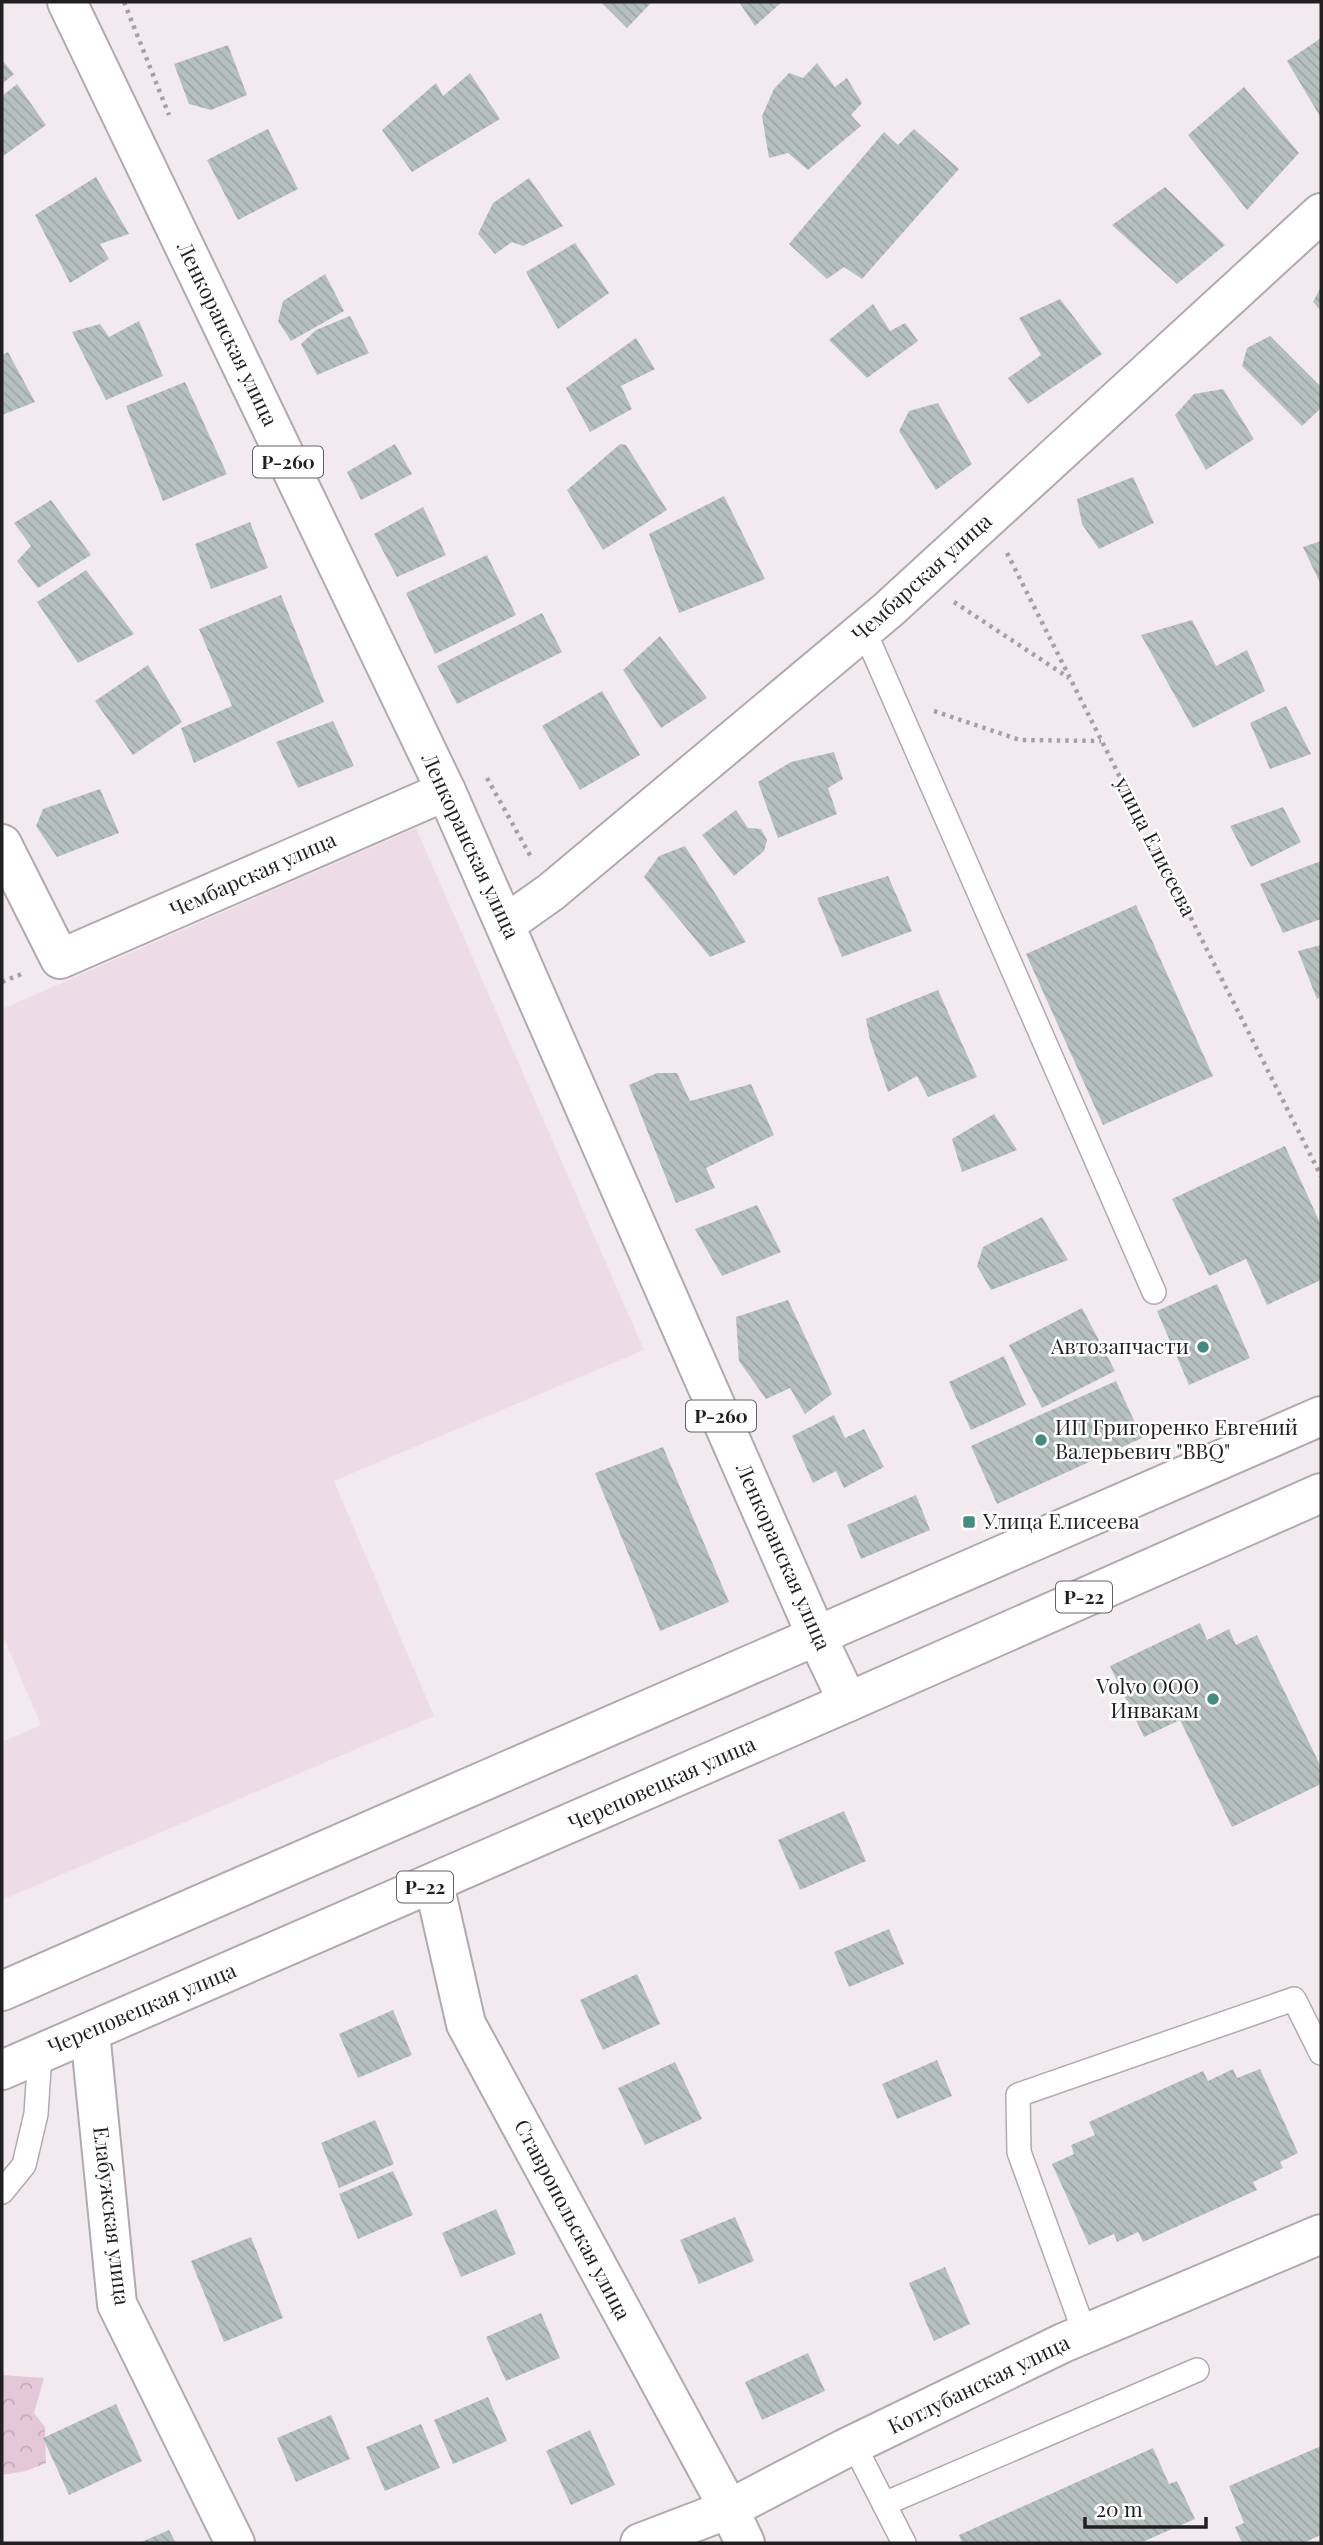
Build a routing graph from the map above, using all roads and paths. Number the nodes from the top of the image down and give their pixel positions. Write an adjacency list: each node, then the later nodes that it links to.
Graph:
1 (66, 2): 9 (main road, Ленкоранская улица / Р-260)
2 (1321, 213): 3 (main road, Чембарская улица)
3 (989, 518): 4 (main road, Чембарская улица); 6 (path, улица Елисеева)
4 (921, 580): 5 (main road, Чембарская улица); 6 (path)
5 (864, 630): 7 (lane); 11 (main road, Чембарская улица)
6 (1070, 679): 8 (path, улица Елисеева)
7 (893, 698): 8 (path); 13 (lane)
8 (1101, 741): 12 (path, улица Елисеева)
9 (446, 791): 10 (main road, Чембарская улица); 11 (main road, Ленкоранская улица / Р-260)
10 (2, 844)
11 (506, 924): 16 (main road, Ленкоранская улица / Р-260)
12 (1321, 1176)
13 (1154, 1292)
14 (1321, 1416): 16 (main road)
15 (1321, 1493): 17 (main road, Череповецкая улица / Р-22)
16 (817, 1637): 17 (main road, Ленкоранская улица); 19 (main road)
17 (848, 1702): 18 (main road, Череповецкая улица / Р-22)
18 (433, 1884): 20 (main road, Череповецкая улица / Р-22); 30 (main road, Ставропольская улица)
19 (2, 1989)
20 (90, 2032): 21 (main road, Череповецкая улица / Р-22); 31 (main road, Елабужская улица)
21 (40, 2053): 23 (main road, Череповецкая улица / Р-22); 24 (lane)
22 (1321, 2053): 26 (lane)
23 (2, 2070)
24 (2, 2192)
25 (1321, 2234): 26 (main road, Котлубанская улица)
26 (1085, 2334): 28 (main road, Котлубанская улица)
27 (1197, 2370): 29 (lane)
28 (853, 2445): 29 (lane); 30 (main road, Котлубанская улица)
29 (884, 2504): 33 (lane)
30 (737, 2526): 32 (main road, Котлубанская улица)
31 (235, 2543)
32 (640, 2543)
33 (904, 2543)

